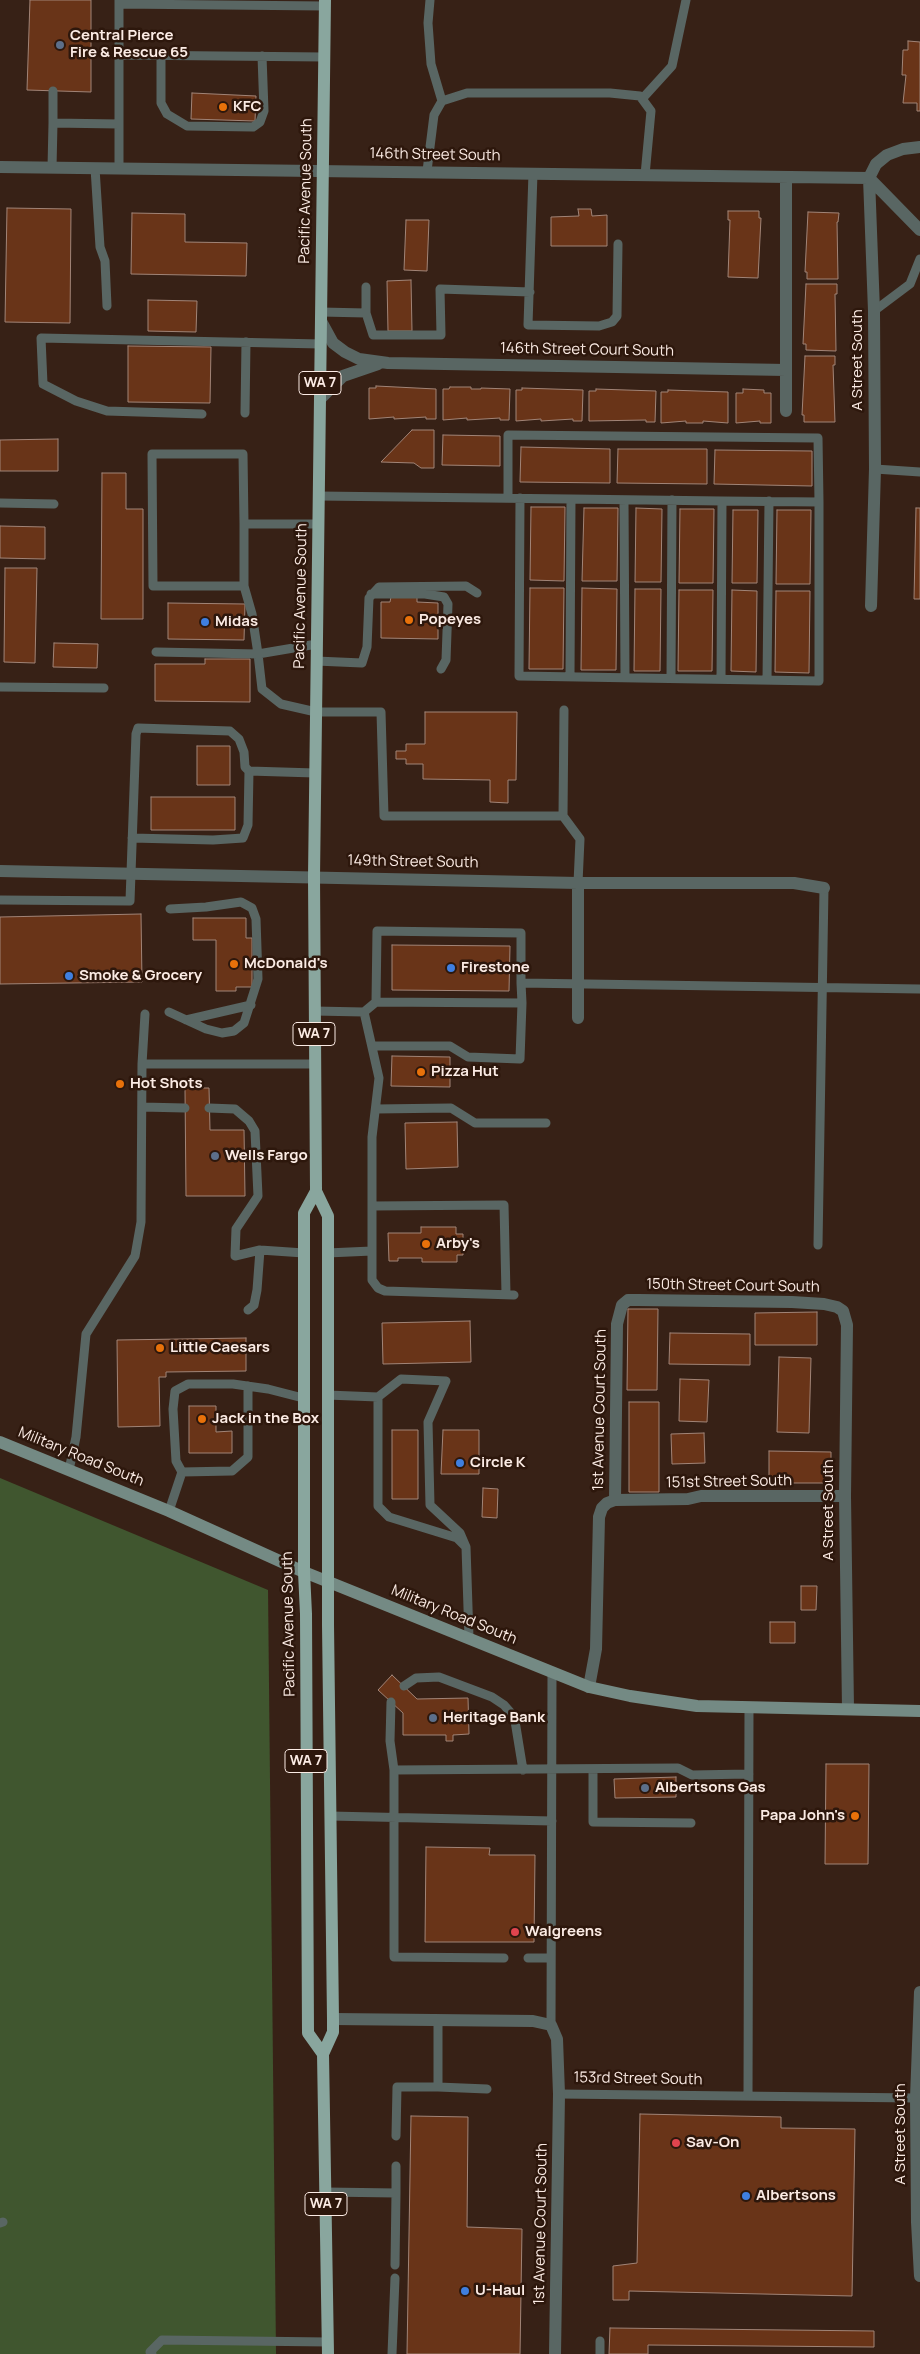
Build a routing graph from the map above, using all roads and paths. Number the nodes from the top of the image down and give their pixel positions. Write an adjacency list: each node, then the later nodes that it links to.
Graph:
1 (430, 0): 13 (lane)
2 (686, 0): 12 (lane)
3 (119, 2): 4 (lane); 7 (lane)
4 (176, 2): 5 (lane)
5 (276, 2): 6 (lane)
6 (325, 3): 10 (main road, Pacific Avenue South / WA 7)
7 (119, 55): 8 (lane); 15 (lane)
8 (161, 55): 9 (lane); 9 (lane)
9 (262, 56): 10 (lane)
10 (324, 57): 21 (main road, Pacific Avenue South / WA 7)
11 (53, 91): 14 (lane)
12 (642, 99): 13 (lane); 24 (lane)
13 (442, 101): 22 (lane)
14 (53, 123): 15 (lane); 18 (lane)
15 (119, 124): 20 (lane)
16 (920, 147): 26 (street)
17 (0, 167): 18 (street, 146th Street South)
18 (52, 168): 19 (street, 146th Street South)
19 (95, 168): 20 (street, 146th Street South); 32 (lane)
20 (118, 168): 21 (street, 146th Street South)
21 (322, 170): 22 (street, 146th Street South); 35 (main road, Pacific Avenue South / WA 7)
22 (427, 172): 23 (street, 146th Street South)
23 (533, 173): 24 (street, 146th Street South); 31 (lane)
24 (645, 175): 25 (street, 146th Street South)
25 (786, 177): 26 (street, 146th Street South); 39 (street)
26 (869, 178): 27 (street); 33 (street, A Street South)
27 (920, 230)
28 (618, 244): 31 (lane)
29 (920, 259): 33 (lane)
30 (366, 287): 34 (lane)
31 (530, 292): 34 (lane)
32 (107, 306)
33 (874, 312): 44 (street, A Street South)
34 (366, 313): 35 (lane)
35 (321, 317): 37 (main road, Pacific Avenue South / WA 7); 38 (street, 146th Street Court South)
36 (246, 342): 37 (lane); 42 (lane); 43 (lane)
37 (320, 344): 40 (main road, Pacific Avenue South / WA 7)
38 (388, 363): 39 (street, 146th Street Court South); 40 (street, 146th Street Court South)
39 (786, 370): 41 (street)
40 (320, 399): 46 (main road, Pacific Avenue South / WA 7)
41 (786, 412)
42 (245, 413)
43 (202, 414)
44 (875, 469): 45 (lane); 62 (street, A Street South)
45 (920, 472)
46 (318, 496): 47 (lane); 58 (main road, Pacific Avenue South / WA 7)
47 (508, 498): 48 (lane); 54 (lane)
48 (520, 498): 49 (lane); 68 (lane)
49 (571, 499): 50 (lane); 68 (lane)
50 (624, 500): 51 (lane); 69 (lane)
51 (672, 500): 52 (lane); 70 (lane)
52 (722, 501): 53 (lane); 71 (lane)
53 (769, 501): 54 (lane); 72 (lane)
54 (819, 502): 72 (lane)
55 (0, 503): 56 (lane)
56 (54, 504)
57 (244, 524): 58 (lane); 59 (lane); 59 (lane)
58 (318, 524): 63 (main road, Pacific Avenue South / WA 7)
59 (244, 586): 65 (lane)
60 (477, 593): 61 (lane)
61 (371, 594): 66 (lane); 67 (lane)
62 (871, 606)
63 (317, 644): 65 (lane); 66 (main road, Pacific Avenue South / WA 7)
64 (156, 652): 65 (lane)
65 (258, 654): 76 (lane)
66 (316, 661): 76 (main road, Pacific Avenue South / WA 7)
67 (441, 669)
68 (570, 676): 69 (lane)
69 (625, 677): 70 (lane)
70 (671, 678): 71 (lane)
71 (721, 679): 72 (lane)
72 (767, 680)
73 (0, 687): 74 (lane)
74 (104, 688)
75 (564, 710): 79 (lane)
76 (316, 712): 78 (main road, Pacific Avenue South / WA 7); 79 (lane)
77 (249, 771): 78 (lane); 80 (lane); 80 (lane)
78 (315, 773): 83 (main road, Pacific Avenue South / WA 7)
79 (563, 816): 84 (lane)
80 (132, 838): 82 (lane)
81 (0, 871): 82 (street, 149th Street South)
82 (130, 873): 83 (street, 149th Street South); 86 (lane)
83 (314, 876): 84 (street, 149th Street South); 96 (main road, Pacific Avenue South / WA 7)
84 (578, 883): 85 (street, 149th Street South); 89 (street)
85 (824, 888): 90 (lane)
86 (0, 900)
87 (170, 909): 94 (lane)
88 (522, 983): 89 (lane); 92 (lane); 93 (lane)
89 (578, 984): 90 (lane); 99 (street)
90 (822, 988): 91 (lane); 111 (lane)
91 (920, 989)
92 (376, 1002): 93 (lane); 97 (lane)
93 (522, 1003): 101 (lane)
94 (251, 1005): 100 (lane); 100 (lane)
95 (169, 1012): 100 (lane)
96 (314, 1012): 97 (lane); 103 (main road, Pacific Avenue South / WA 7)
97 (364, 1012): 101 (lane)
98 (145, 1014): 102 (lane)
99 (578, 1018)
100 (186, 1020)
101 (372, 1046): 107 (lane)
102 (142, 1064): 103 (lane); 104 (lane)
103 (314, 1064): 109 (main road, Pacific Avenue South / WA 7)
104 (142, 1107): 105 (lane); 124 (lane)
105 (185, 1108)
106 (210, 1108): 112 (lane)
107 (376, 1109): 108 (lane); 110 (lane)
108 (546, 1123)
109 (316, 1192): 114 (main road, Pacific Avenue South / WA 7); 115 (main road, Pacific Avenue South / WA 7)
110 (372, 1206): 113 (lane); 113 (lane)
111 (818, 1245)
112 (260, 1250): 114 (lane); 117 (lane)
113 (372, 1251): 115 (lane)
114 (304, 1253): 122 (main road, Pacific Avenue South / WA 7)
115 (327, 1253): 120 (main road, Pacific Avenue South / WA 7)
116 (622, 1305): 118 (street, 150th Street Court South); 127 (street, 1st Avenue Court South)
117 (248, 1310)
118 (843, 1311): 126 (street, A Street South)
119 (248, 1386): 122 (lane); 125 (lane); 125 (lane)
120 (327, 1395): 121 (lane); 131 (main road, Pacific Avenue South / WA 7)
121 (378, 1397): 129 (lane); 129 (lane)
122 (303, 1398): 130 (main road, Pacific Avenue South / WA 7)
123 (0, 1442): 124 (main road, Military Road South)
124 (68, 1470): 128 (main road, Military Road South)
125 (182, 1472): 128 (lane)
126 (845, 1496): 127 (street, 151st Street South); 138 (street, A Street South)
127 (615, 1500): 135 (street, 1st Avenue Court South)
128 (169, 1511): 130 (main road, Military Road South)
129 (466, 1547): 132 (lane)
130 (304, 1572): 131 (main road, Military Road South); 157 (main road, Pacific Avenue South / WA 7)
131 (328, 1582): 132 (main road, Military Road South); 145 (main road, Pacific Avenue South / WA 7)
132 (469, 1638): 133 (main road, Military Road South)
133 (552, 1674): 135 (main road, Military Road South); 142 (lane)
134 (404, 1686): 141 (lane)
135 (589, 1687): 137 (main road, Military Road South)
136 (391, 1702): 140 (lane)
137 (749, 1707): 138 (main road, Military Road South); 144 (lane)
138 (848, 1709): 139 (main road, Military Road South)
139 (920, 1710)
140 (394, 1770): 141 (lane); 146 (lane)
141 (524, 1770): 142 (lane)
142 (552, 1770): 143 (lane); 147 (lane)
143 (592, 1770): 144 (lane); 148 (lane)
144 (749, 1774): 161 (lane)
145 (330, 1816): 146 (lane); 153 (main road, Pacific Avenue South / WA 7)
146 (395, 1819): 147 (lane); 149 (lane)
147 (552, 1821): 151 (lane)
148 (691, 1823)
149 (504, 1958)
150 (528, 1958): 151 (lane)
151 (551, 1958): 156 (lane)
152 (920, 1992): 155 (street, A Street South)
153 (333, 2020): 154 (street); 157 (main road, Pacific Avenue South / WA 7)
154 (438, 2020): 156 (street); 158 (lane)
155 (920, 2021): 162 (street, A Street South)
156 (551, 2025): 160 (street, 153rd Street South)
157 (323, 2054): 165 (main road, Pacific Avenue South / WA 7)
158 (438, 2087): 159 (lane); 163 (lane)
159 (487, 2089)
160 (559, 2094): 161 (lane, 153rd Street South); 174 (street, 1st Avenue Court South)
161 (748, 2096): 162 (lane, 153rd Street South)
162 (916, 2098): 168 (street, A Street South)
163 (396, 2136)
164 (396, 2166): 166 (lane)
165 (326, 2192): 166 (lane); 171 (main road, Pacific Avenue South / WA 7)
166 (396, 2193): 167 (lane)
167 (395, 2265)
168 (920, 2276)
169 (395, 2278): 173 (lane)
170 (600, 2341): 175 (lane)
171 (328, 2348): 172 (lane)
172 (148, 2353)
173 (392, 2354)
174 (555, 2354)
175 (600, 2354)

